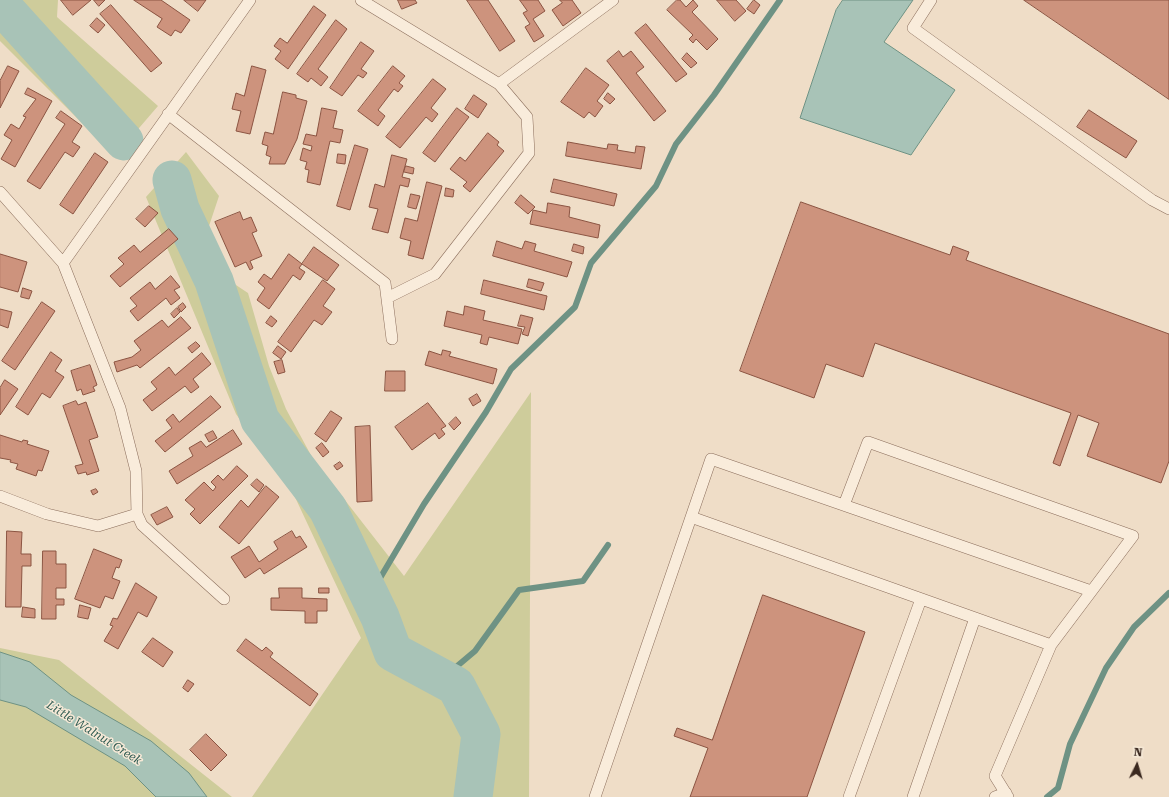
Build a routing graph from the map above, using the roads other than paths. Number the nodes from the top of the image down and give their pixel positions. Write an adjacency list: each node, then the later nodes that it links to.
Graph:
1 (250, 0): 6 (lane)
2 (361, 0): 5 (lane)
3 (613, 0): 5 (lane)
4 (931, 0): 8 (lane)
5 (498, 84): 10 (lane)
6 (168, 114): 9 (lane); 10 (lane)
7 (0, 192): 9 (lane)
8 (1169, 209)
9 (63, 263): 14 (lane)
10 (387, 298): 11 (lane)
11 (392, 339)
12 (0, 496): 14 (lane)
13 (844, 505): 15 (lane); 16 (lane); 16 (lane)
14 (137, 514): 18 (lane)
15 (691, 517): 17 (lane); 22 (lane)
16 (1091, 591): 20 (lane)
17 (921, 599): 19 (lane); 23 (lane)
18 (224, 600)
19 (975, 618): 20 (lane); 24 (lane)
20 (1051, 645): 21 (lane)
21 (1003, 796)
22 (595, 797)
23 (849, 797)
24 (913, 797)

